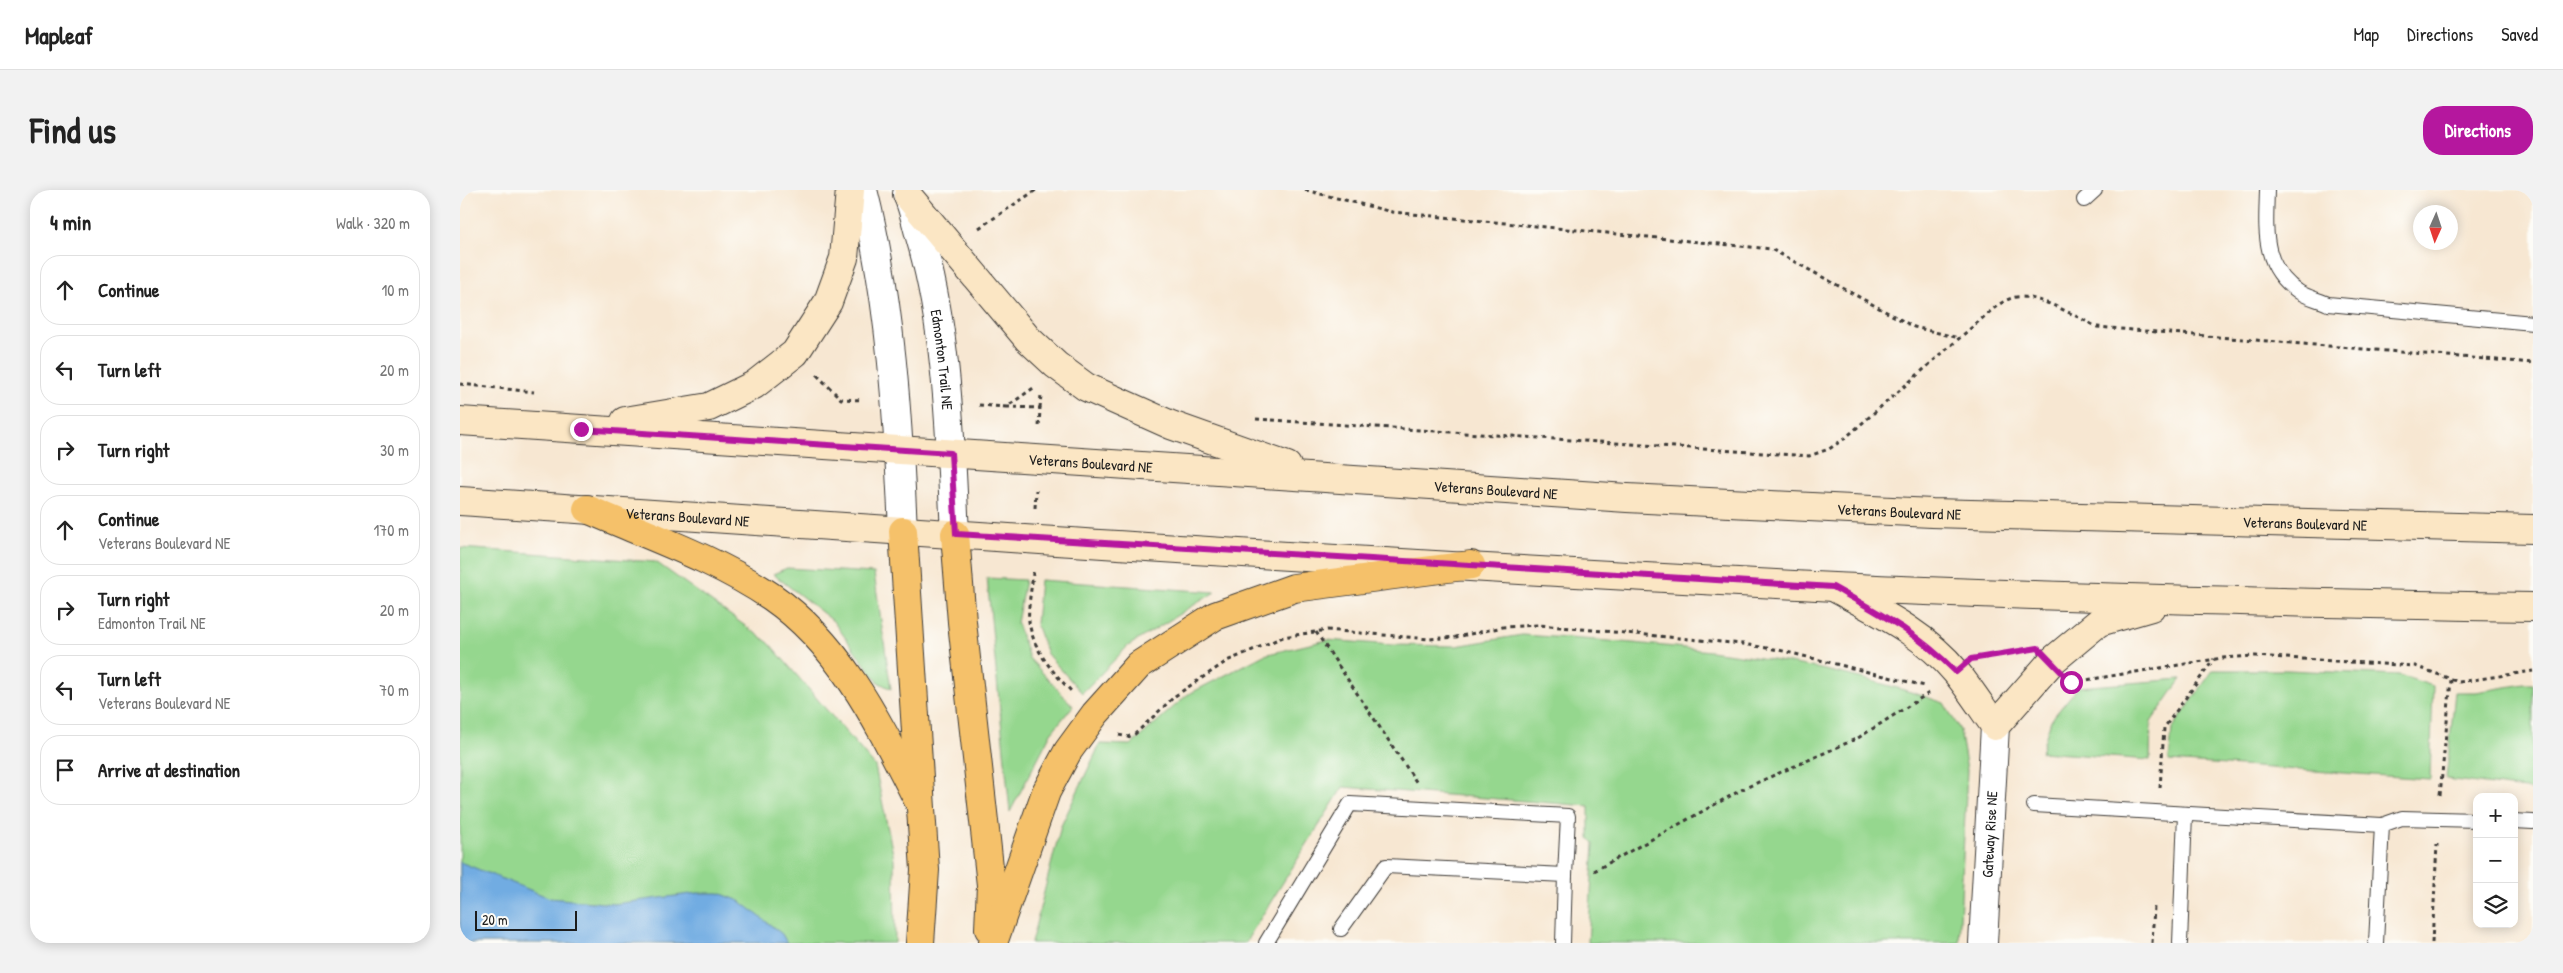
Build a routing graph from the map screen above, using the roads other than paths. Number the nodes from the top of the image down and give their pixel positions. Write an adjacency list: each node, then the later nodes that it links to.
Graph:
1 (850, 190): 9 (main road)
2 (863, 190): 10 (street)
3 (2095, 190): 6 (lane)
4 (2267, 190): 7 (lane)
5 (906, 193): 11 (street, Edmonton Trail NE); 12 (main road)
6 (2084, 200)
7 (2533, 323)
8 (460, 421): 9 (main road, Veterans Boulevard NE)
9 (581, 429): 10 (main road, Veterans Boulevard NE)
10 (899, 449): 11 (main road, Veterans Boulevard NE); 16 (street)
11 (951, 453): 12 (main road, Veterans Boulevard NE); 17 (street, Edmonton Trail NE)
12 (1319, 477): 15 (main road, Veterans Boulevard NE)
13 (460, 501): 14 (main road, Veterans Boulevard NE)
14 (587, 509): 16 (main road, Veterans Boulevard NE); 23 (highway)
15 (2533, 529)
16 (903, 531): 17 (main road, Veterans Boulevard NE); 23 (highway)
17 (956, 534): 18 (main road, Veterans Boulevard NE); 33 (highway)
18 (1471, 565): 19 (main road, Veterans Boulevard NE); 34 (highway)
19 (1833, 587): 20 (main road, Veterans Boulevard NE); 22 (main road)
20 (2171, 600): 21 (main road, Veterans Boulevard NE); 22 (main road)
21 (2533, 607)
22 (1994, 726): 37 (street, Gateway Rise NE)
23 (919, 802): 32 (highway)
24 (2034, 805): 25 (lane)
25 (2185, 814): 29 (lane); 38 (lane)
26 (2473, 820): 29 (lane)
27 (2518, 821): 28 (lane)
28 (2533, 822)
29 (2382, 826): 39 (lane)
30 (1565, 875): 31 (lane); 35 (lane); 36 (lane)
31 (1341, 929)
32 (920, 943)
33 (988, 943)
34 (994, 943)
35 (1266, 943)
36 (1562, 943)
37 (1983, 943)
38 (2180, 943)
39 (2376, 943)

